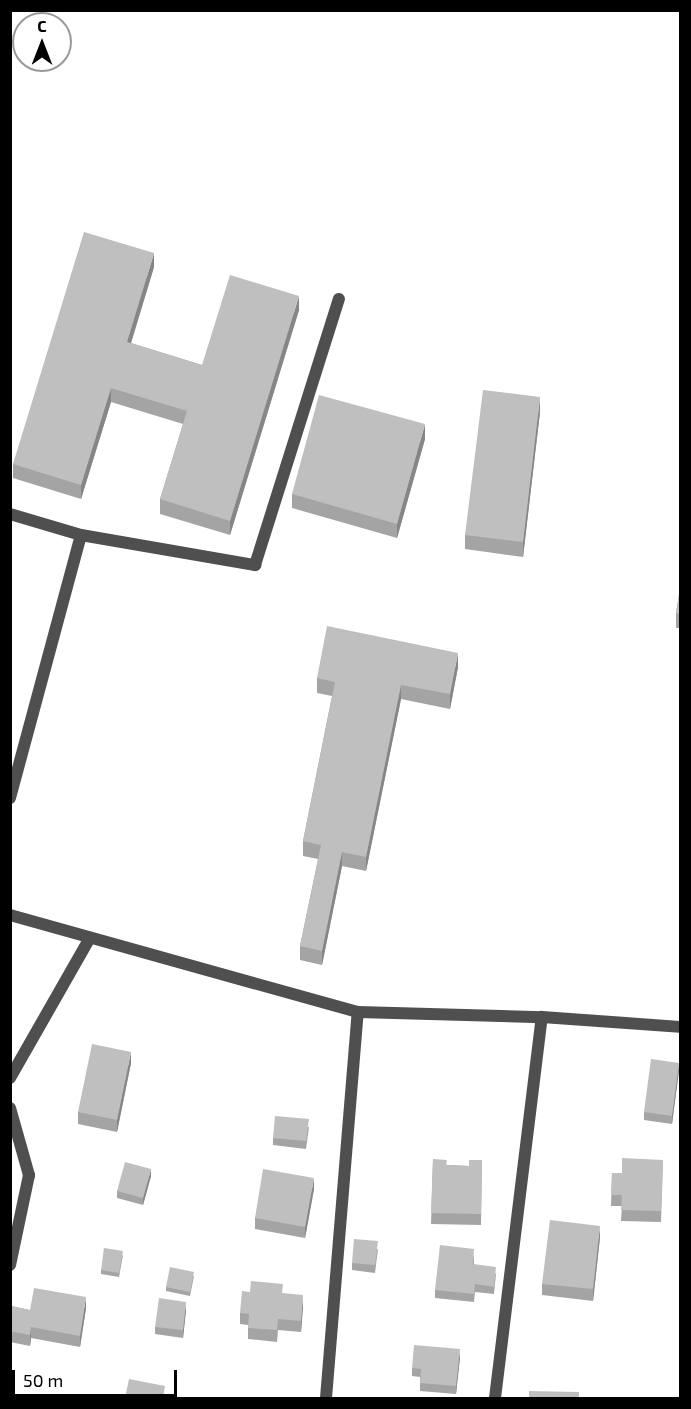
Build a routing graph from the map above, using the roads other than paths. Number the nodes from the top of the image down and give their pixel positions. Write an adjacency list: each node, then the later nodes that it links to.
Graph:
1 (339, 299): 3 (street)
2 (10, 514): 3 (street)
3 (81, 535): 4 (street)
4 (10, 798)
5 (10, 915): 6 (street)
6 (90, 938): 7 (street); 10 (street)
7 (357, 1012): 8 (street); 13 (street)
8 (542, 1017): 9 (street); 14 (street)
9 (681, 1027)
10 (10, 1078)
11 (10, 1108): 12 (street)
12 (10, 1265)
13 (326, 1398)
14 (495, 1398)

